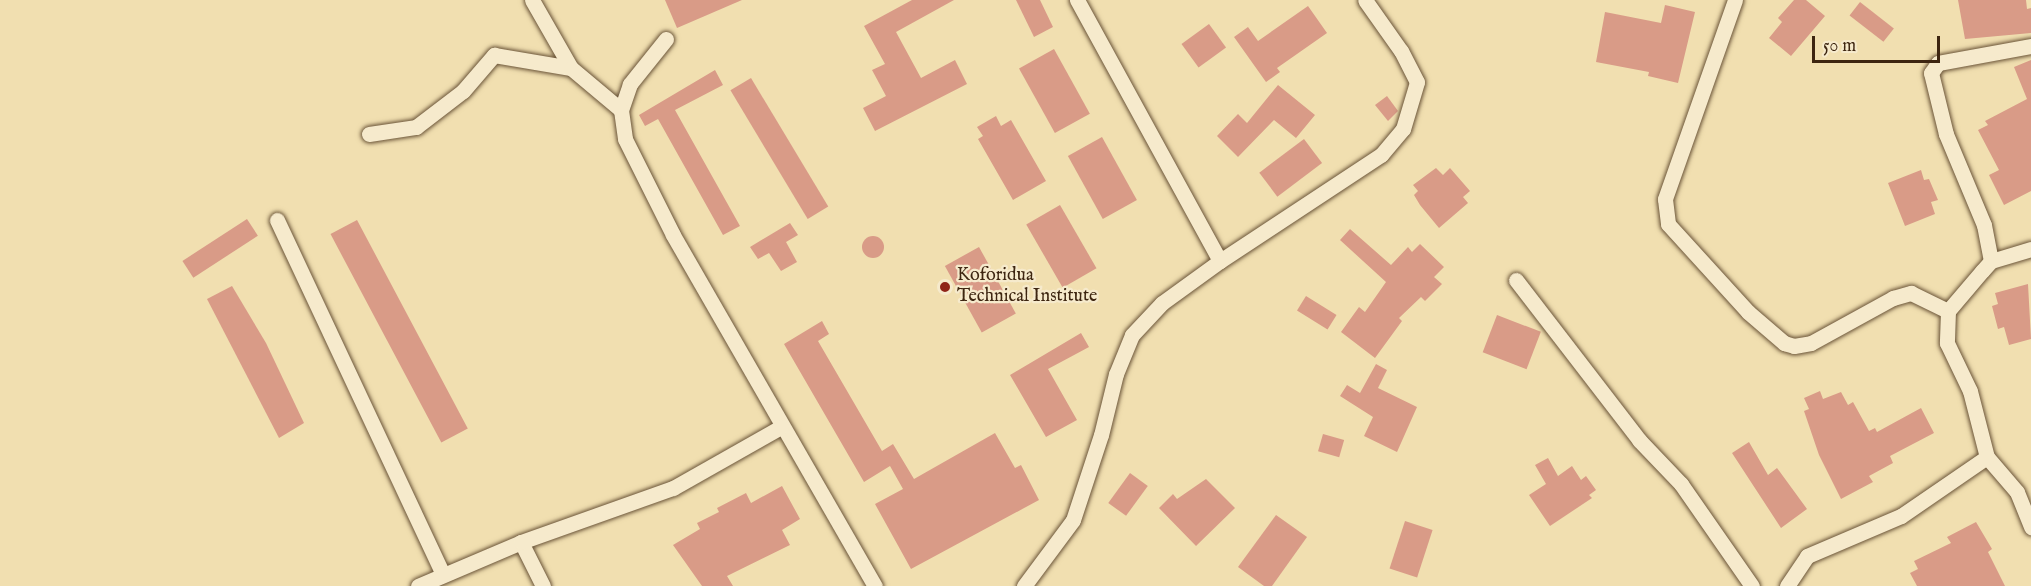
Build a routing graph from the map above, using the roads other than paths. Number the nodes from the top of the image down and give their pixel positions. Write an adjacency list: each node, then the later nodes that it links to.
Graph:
1 (532, 0): 7 (street)
2 (1077, 0): 12 (street)
3 (1365, 0): 12 (street)
4 (1735, 0): 15 (street)
5 (666, 39): 8 (street)
6 (2031, 46): 13 (street)
7 (571, 68): 8 (street); 9 (street)
8 (621, 110): 16 (street)
9 (369, 134)
10 (277, 220): 20 (street)
11 (2031, 249): 13 (street)
12 (1220, 261): 24 (street)
13 (1991, 261): 15 (street)
14 (1516, 280): 25 (street)
15 (1948, 311): 17 (street)
16 (781, 427): 19 (street); 23 (street)
17 (1987, 457): 18 (street); 26 (street)
18 (2031, 527)
19 (521, 542): 20 (street); 22 (street)
20 (442, 572): 21 (street)
21 (418, 586)
22 (543, 586)
23 (875, 586)
24 (1024, 586)
25 (1752, 586)
26 (1787, 586)

